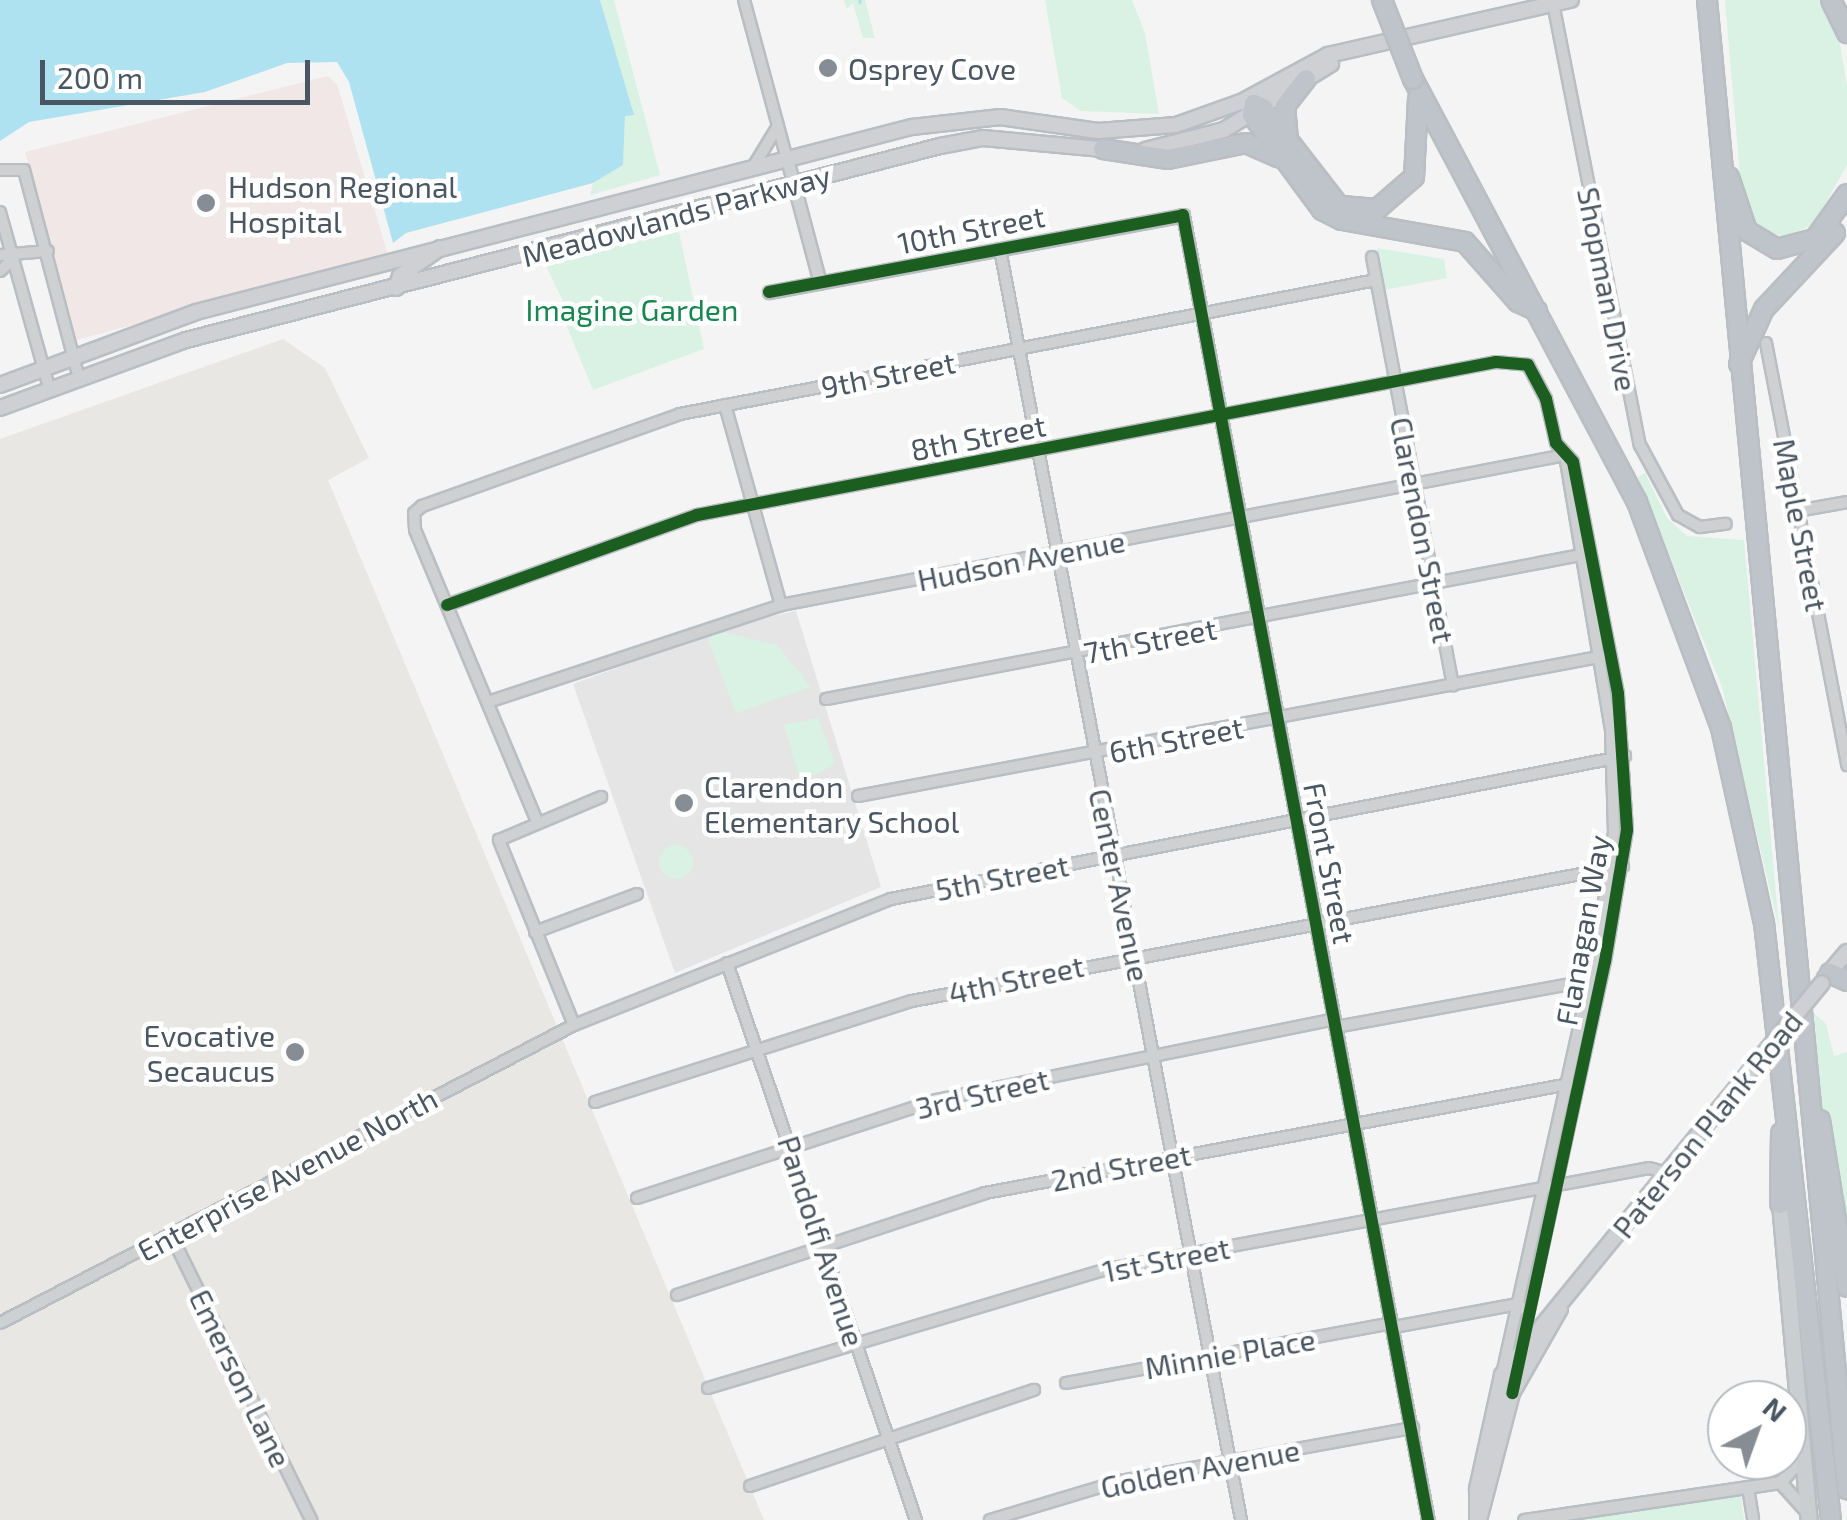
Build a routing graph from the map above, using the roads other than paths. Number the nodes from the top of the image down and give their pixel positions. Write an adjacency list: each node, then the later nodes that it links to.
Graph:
1 (744, 0): 12 (street)
2 (1382, 0): 10 (highway, bridge)
3 (1571, 0): 7 (main road, Meadowlands Parkway)
4 (1707, 0): 14 (highway)
5 (1831, 0): 8 (highway)
6 (1841, 0): 8 (highway)
7 (1553, 3): 9 (main road, Meadowlands Parkway); 57 (street, Shopman Drive)
8 (1847, 33)
9 (1308, 72): 11 (main road, Meadowlands Parkway); 13 (main road, Meadowlands Parkway); 16 (highway)
10 (1415, 83): 16 (highway); 35 (highway)
11 (1256, 109): 13 (main road, Meadowlands Parkway); 16 (highway)
12 (778, 125): 15 (street); 17 (street)
13 (1101, 140): 15 (main road, Meadowlands Parkway); 16 (highway); 19 (main road, Meadowlands Parkway)
14 (1720, 149): 20 (highway); 42 (highway)
15 (788, 159): 17 (main road, Meadowlands Parkway); 19 (street)
16 (1291, 159): 35 (highway)
17 (752, 168): 24 (main road, Meadowlands Parkway)
18 (0, 170): 26 (street)
19 (794, 184): 32 (street); 33 (main road, Meadowlands Parkway)
20 (1847, 194)
21 (0, 212): 29 (street)
22 (1183, 214): 25 (street, 10th Street); 36 (street, Front Street)
23 (1847, 217): 42 (highway)
24 (440, 248): 33 (main road); 39 (main road, Meadowlands Parkway)
25 (1000, 249): 32 (street, 10th Street); 38 (street, Center Avenue)
26 (48, 251): 29 (street); 39 (street)
27 (0, 255): 29 (street)
28 (1372, 257): 31 (street, Clarendon Street)
29 (14, 258): 30 (street); 41 (street)
30 (0, 270)
31 (1376, 280): 36 (street, 9th Street); 44 (street, Clarendon Street)
32 (820, 282): 34 (street, 10th Street)
33 (396, 288): 43 (main road, Meadowlands Parkway)
34 (769, 292)
35 (1537, 311): 98 (highway)
36 (1202, 315): 38 (street, 9th Street); 49 (street, Front Street)
37 (1766, 343): 55 (street, Maple Street)
38 (1018, 349): 47 (street, 9th Street); 50 (street, Center Avenue)
39 (72, 355): 41 (main road, Meadowlands Parkway); 43 (street)
40 (1528, 365): 44 (street, 8th Street); 51 (street, Flanagan Way)
41 (43, 367): 45 (main road, Meadowlands Parkway); 46 (street)
42 (1738, 368): 93 (highway)
43 (78, 374): 46 (main road, Meadowlands Parkway)
44 (1395, 384): 49 (street, 8th Street); 52 (street, Clarendon Street)
45 (0, 385)
46 (49, 386): 48 (main road, Meadowlands Parkway)
47 (725, 405): 54 (street); 61 (street, 9th Street)
48 (0, 408)
49 (1222, 416): 50 (street, 8th Street); 56 (street, Front Street)
50 (1038, 451): 54 (street, 8th Street); 58 (street, Center Avenue)
51 (1565, 455): 52 (street, Hudson Avenue); 59 (street, Flanagan Way)
52 (1414, 482): 56 (street, Hudson Avenue); 60 (street, Clarendon Street)
53 (1847, 502): 55 (street)
54 (751, 506): 61 (street, 8th Street); 62 (street)
55 (1798, 511): 76 (street, Maple Street)
56 (1239, 517): 58 (street, Hudson Avenue); 65 (street, Front Street)
57 (1726, 524)
58 (1055, 554): 62 (street, Hudson Avenue); 66 (street, Center Avenue)
59 (1585, 555): 60 (street, 7th Street); 63 (street, Flanagan Way); 64 (street, Flanagan Way)
60 (1432, 585): 65 (street, 7th Street); 69 (street, Clarendon Street)
61 (447, 604): 71 (street)
62 (781, 604): 71 (street, Hudson Avenue)
63 (1601, 605): 64 (street); 67 (street, Flanagan Way)
64 (1588, 607): 68 (street, Flanagan Way)
65 (1258, 619): 66 (street, 7th Street); 73 (street, Front Street)
66 (1074, 655): 70 (street, 7th Street); 74 (street, Center Avenue)
67 (1612, 655): 68 (street, 6th Street); 72 (street, Flanagan Way)
68 (1598, 656): 69 (street, 6th Street); 72 (street, Flanagan Way)
69 (1453, 685): 73 (street, 6th Street)
70 (826, 700)
71 (488, 702): 80 (street)
72 (1614, 710): 75 (street, Flanagan Way)
73 (1277, 720): 74 (street, 6th Street); 81 (street, Front Street)
74 (1094, 755): 77 (street, 6th Street); 82 (street, Center Avenue)
75 (1619, 757): 79 (street, Flanagan Way); 81 (street, 5th Street)
76 (1847, 765)
77 (858, 796)
78 (601, 797): 80 (street)
79 (1621, 810): 83 (street, Flanagan Way); 84 (street, Flanagan Way)
80 (536, 819): 87 (street)
81 (1297, 821): 82 (street, 5th Street); 86 (street, Front Street)
82 (1113, 856): 89 (street, Center Avenue); 90 (street, 5th Street)
83 (1609, 864): 84 (street, 4th Street); 86 (street, 4th Street); 92 (street, Flanagan Way)
84 (1623, 866): 92 (street, Flanagan Way)
85 (637, 894): 87 (street)
86 (1316, 920): 89 (street, 4th Street); 94 (street, Front Street)
87 (535, 932): 95 (street)
88 (1847, 952): 91 (main road, Paterson Plank Road)
89 (1135, 954): 96 (street, 4th Street); 97 (street, Center Avenue)
90 (727, 962): 95 (street, 5th Street); 96 (street, Pandolfi Avenue)
91 (1833, 979): 105 (main road, Paterson Plank Road, bridge)
92 (1595, 980): 94 (street, 3rd Street); 99 (street, Flanagan Way)
93 (1796, 981): 114 (highway); 136 (highway)
94 (1336, 1023): 97 (street, 3rd Street); 101 (street, Front Street)
95 (574, 1026): 111 (street, Enterprise Avenue North)
96 (758, 1050): 100 (street, 4th Street); 102 (street, Pandolfi Avenue)
97 (1154, 1054): 102 (street, 3rd Street); 103 (street, Center Avenue)
98 (1782, 1073): 109 (highway); 151 (highway)
99 (1571, 1085): 101 (street, 2nd Street); 107 (street, Flanagan Way)
100 (595, 1102)
101 (1354, 1121): 103 (street, 2nd Street); 110 (street, Front Street)
102 (791, 1148): 108 (street, 3rd Street); 112 (street, Pandolfi Avenue)
103 (1174, 1156): 112 (street, 2nd Street); 113 (street, Center Avenue)
104 (1634, 1171): 105 (street, 1st Street); 106 (street); 107 (street, 1st Street)
105 (1668, 1173): 106 (main road, Paterson Plank Road)
106 (1656, 1187): 116 (main road, Paterson Plank Road)
107 (1548, 1188): 110 (street, 1st Street); 117 (street, Flanagan Way); 119 (street, Flanagan Way)
108 (637, 1198)
109 (1780, 1204): 125 (main road)
110 (1376, 1220): 113 (street, 1st Street); 120 (street, Front Street)
111 (171, 1235): 118 (street, Enterprise Avenue North); 143 (street, Emerson Lane)
112 (824, 1246): 115 (street, 2nd Street); 121 (street, Pandolfi Avenue)
113 (1193, 1254): 121 (street, 1st Street); 123 (street, Center Avenue)
114 (1847, 1287)
115 (676, 1295)
116 (1568, 1296): 122 (main road, Paterson Plank Road); 129 (main road, Paterson Plank Road)
117 (1518, 1304): 119 (street); 120 (street, Minnie Place); 124 (street, Flanagan Way)
118 (0, 1322)
119 (1525, 1324): 122 (street, Flanagan Way)
120 (1394, 1325): 123 (street, Minnie Place); 131 (street, Front Street)
121 (856, 1342): 127 (street, 1st Street); 133 (street, Pandolfi Avenue)
122 (1516, 1356): 124 (main road, Paterson Plank Road); 129 (street, Flanagan Way)
123 (1213, 1357): 126 (street, Minnie Place); 134 (street, Center Avenue)
124 (1502, 1376): 130 (main road)
125 (1795, 1380)
126 (1066, 1383)
127 (708, 1388)
128 (1034, 1390): 133 (street)
129 (1512, 1393): 132 (main road, Paterson Plank Road)
130 (1492, 1417): 132 (main road); 148 (main road)
131 (1413, 1428): 134 (street, Golden Avenue); 147 (street, Front Street)
132 (1502, 1430): 148 (main road, Paterson Plank Road)
133 (888, 1438): 138 (street); 144 (street, Pandolfi Avenue)
134 (1230, 1461): 145 (street, Golden Avenue); 146 (street, Center Avenue)
135 (1805, 1480): 141 (main road)
136 (1846, 1480)
137 (1780, 1482): 139 (street); 141 (street)
138 (750, 1486)
139 (1748, 1487): 140 (street); 150 (street)
140 (1551, 1518): 142 (street)
141 (1809, 1518)
142 (1533, 1519): 149 (street)
143 (311, 1520)
144 (916, 1520)
145 (990, 1520)
146 (1241, 1520)
147 (1428, 1520)
148 (1478, 1520)
149 (1524, 1520)
150 (1753, 1520)
151 (1831, 1520)

